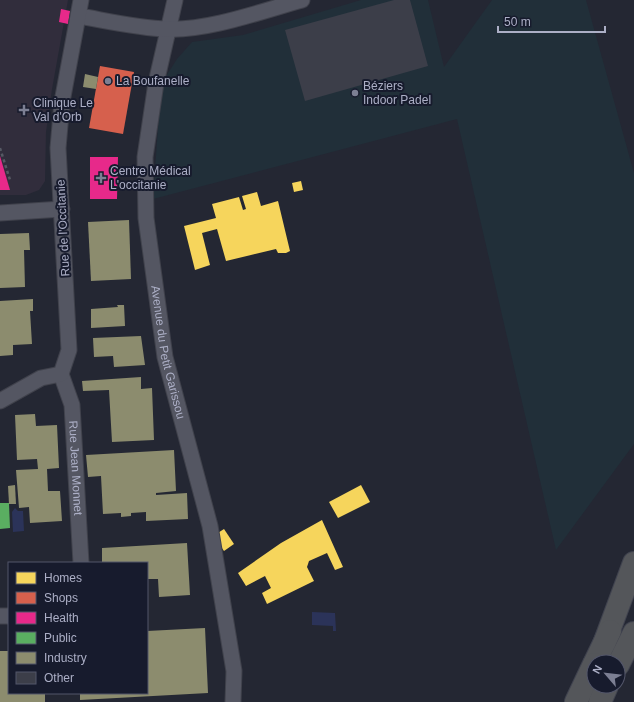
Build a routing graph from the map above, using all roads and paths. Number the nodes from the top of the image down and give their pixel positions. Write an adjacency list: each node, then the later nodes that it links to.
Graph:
1 (81, 0): 4 (street, Rue de l'Occitanie)
2 (175, 0): 5 (street, Avenue du Petit Garissou)
3 (302, 0): 5 (street)
4 (79, 16): 5 (street); 9 (street, Rue de l'Occitanie)
5 (168, 29): 21 (street, Avenue du Petit Garissou)
6 (0, 148): 7 (path)
7 (1, 154): 8 (path)
8 (10, 180)
9 (62, 209): 10 (street); 11 (street, Rue de l'Occitanie)
10 (0, 213)
11 (61, 374): 12 (street); 13 (street, Rue Jean Monnet)
12 (0, 401)
13 (81, 562)
14 (634, 563): 17 (highway)
15 (634, 586): 18 (highway)
16 (634, 633): 19 (highway)
17 (599, 654)
18 (599, 654)
19 (624, 654)
20 (586, 681): 22 (highway)
21 (233, 702)
22 (576, 702)

